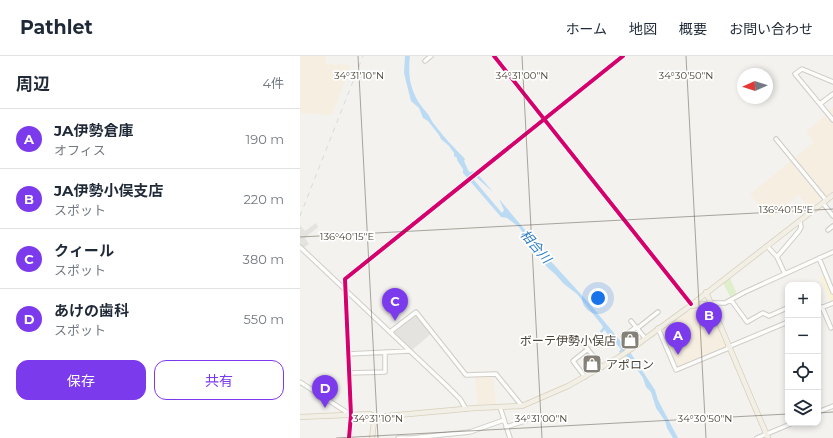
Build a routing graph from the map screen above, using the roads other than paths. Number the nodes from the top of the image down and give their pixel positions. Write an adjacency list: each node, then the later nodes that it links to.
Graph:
1 (431, 56): 4 (street)
2 (494, 56): 8 (street)
3 (624, 56): 8 (street)
4 (425, 61)
5 (833, 82): 7 (street)
6 (833, 94): 7 (street)
7 (820, 104): 9 (street)
8 (544, 119): 23 (street); 29 (street)
9 (833, 120)
10 (776, 139): 12 (street)
11 (833, 195): 12 (main road)
12 (825, 201): 13 (street); 14 (main road)
13 (833, 216)
14 (800, 221): 17 (main road); 20 (street)
15 (833, 226): 16 (street)
16 (828, 230)
17 (767, 246): 20 (street); 24 (main road)
18 (300, 247): 23 (street)
19 (833, 252): 21 (street)
20 (777, 257): 22 (street)
21 (819, 258): 22 (street); 25 (street)
22 (785, 274): 26 (street)
23 (345, 290): 40 (street); 48 (street)
24 (706, 292): 27 (main road); 29 (main road)
25 (833, 292)
26 (731, 300): 27 (street); 33 (street)
27 (711, 303): 32 (main road)
28 (833, 303): 30 (street)
29 (691, 304): 31 (main road)
30 (822, 307): 39 (street)
31 (686, 309): 32 (main road); 38 (main road)
32 (713, 309): 44 (main road)
33 (785, 309)
34 (658, 312): 37 (street)
35 (631, 321): 37 (street)
36 (785, 323): 44 (street)
37 (637, 327): 41 (street); 42 (street)
38 (658, 328): 42 (main road); 44 (street)
39 (831, 328)
40 (390, 332): 46 (street); 53 (street)
41 (623, 337)
42 (645, 338): 49 (main road)
43 (581, 341): 45 (street)
44 (728, 347): 65 (main road)
45 (588, 349): 49 (street); 51 (street)
46 (409, 351): 47 (street); 56 (street)
47 (385, 352): 48 (street); 50 (street)
48 (348, 354): 50 (street)
49 (602, 367): 51 (main road)
50 (349, 373): 58 (street)
51 (585, 376): 53 (main road)
52 (300, 382): 58 (street)
53 (522, 406): 55 (main road)
54 (833, 406): 57 (street)
55 (500, 407): 56 (main road); 61 (street)
56 (466, 409): 60 (main road)
57 (821, 411)
58 (351, 415): 59 (main road); 60 (main road); 66 (street)
59 (300, 417)
60 (376, 417): 67 (main road)
61 (504, 420): 64 (street); 69 (street)
62 (525, 421): 64 (street)
63 (787, 426): 65 (street)
64 (506, 427): 70 (street)
65 (767, 436): 71 (street)
66 (350, 438)
67 (372, 438)
68 (398, 438): 69 (street)
69 (411, 438)
70 (510, 438)
71 (757, 438)

